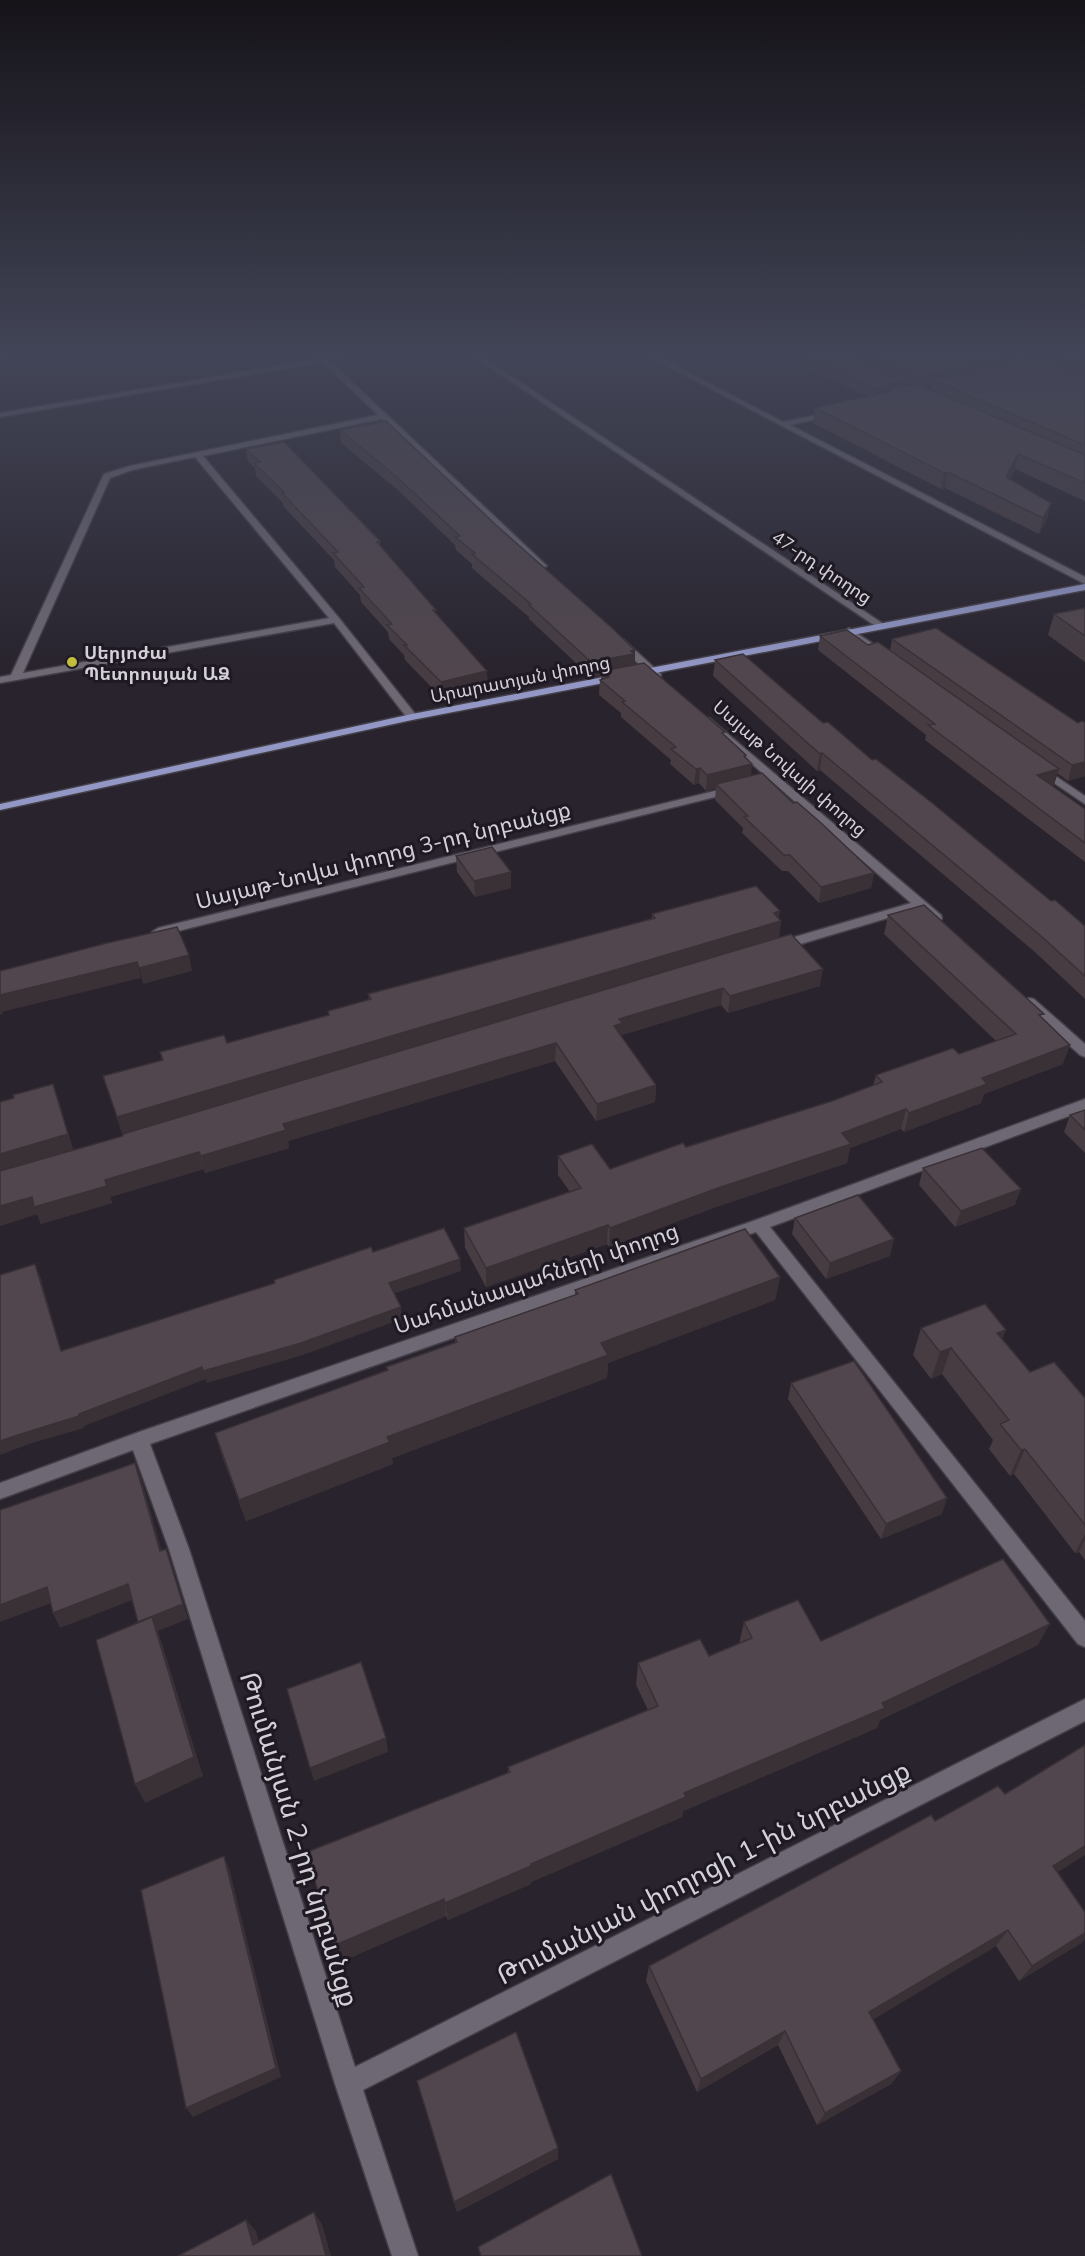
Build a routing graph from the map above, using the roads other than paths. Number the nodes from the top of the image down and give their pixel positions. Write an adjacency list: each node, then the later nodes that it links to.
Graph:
1 (165, 461): 15 (street)
2 (203, 461): 9 (street)
3 (432, 461): 6 (street)
4 (634, 461): 10 (street, 47-րդ փողոց)
5 (855, 461): 7 (street)
6 (547, 571)
7 (1085, 581)
8 (1085, 586): 10 (main road, Արարատյան փողոց)
9 (336, 620): 15 (street); 19 (street)
10 (880, 625): 11 (main road, Արարատյան փողոց)
11 (849, 631): 13 (street); 14 (main road, Արարատյան փողոց)
12 (616, 637): 14 (street)
13 (897, 665)
14 (650, 670): 17 (street); 19 (main road, Արարատյան փողոց)
15 (16, 676): 16 (street)
16 (0, 680)
17 (668, 685)
18 (704, 716): 21 (street, Սայաթ Նովայի փողոց)
19 (412, 717): 23 (main road, Արարատյան փողոց)
20 (1028, 760): 22 (street)
21 (764, 782): 24 (street, Սայաթ Նովայի փողոց); 26 (street, Սայաթ-Նովա փողոց 3-րդ նրբանցք)
22 (1085, 801)
23 (0, 807)
24 (920, 904): 25 (street, Սայաթ Նովայի փողոց); 27 (street)
25 (946, 927)
26 (150, 934)
27 (761, 952)
28 (1015, 990): 29 (street)
29 (1085, 1053)
30 (1085, 1104): 31 (street, Սահմանապահների փողոց)
31 (759, 1224): 32 (street, Սահմանապահների փողոց); 34 (street)
32 (140, 1440): 33 (street, Սահմանապահների փողոց); 36 (street, Թումանյան 2-րդ նրբանցք)
33 (0, 1491)
34 (1085, 1637)
35 (1085, 1710): 36 (street, Թումանյան փողոցի 1-ին նրբանցք)
36 (348, 2084): 37 (street, Թումանյան 2-րդ նրբանցք)
37 (405, 2256)

